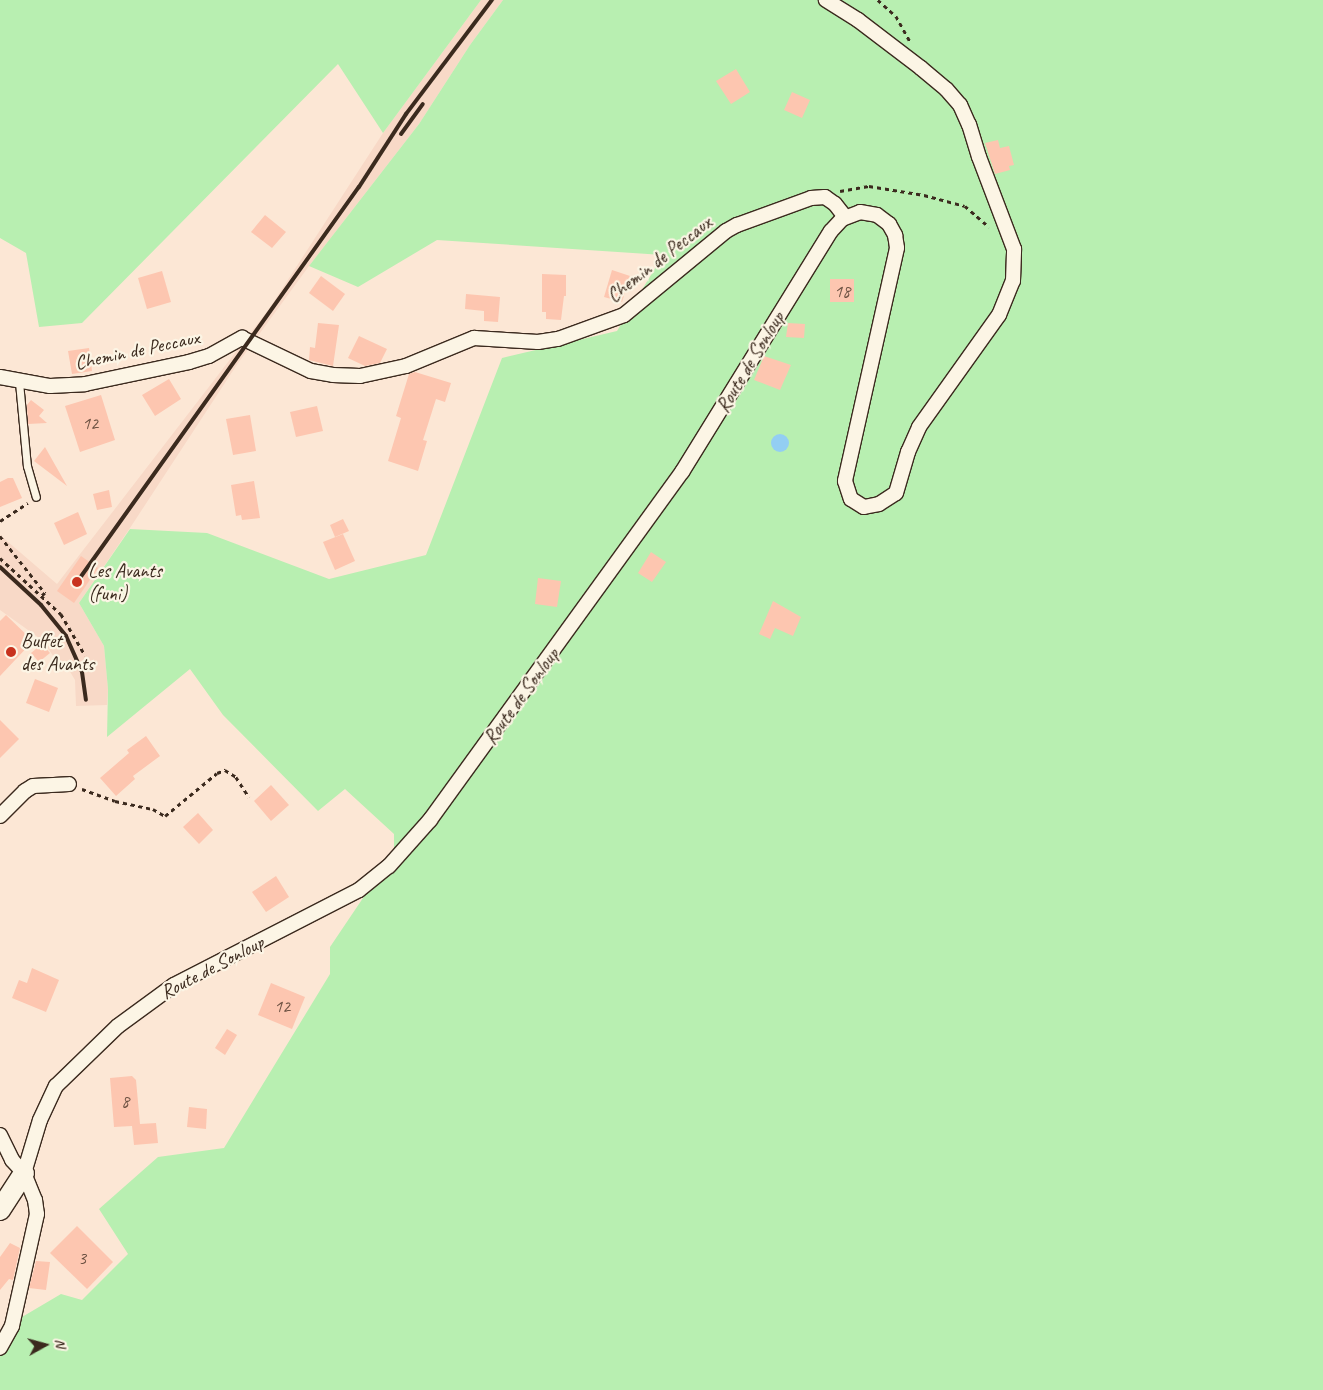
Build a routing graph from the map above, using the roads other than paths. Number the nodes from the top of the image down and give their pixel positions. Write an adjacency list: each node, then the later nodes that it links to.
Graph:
1 (826, 0): 2 (street)
2 (844, 217): 4 (street, Chemin de Peccaux); 9 (street, Route de Sonloup)
3 (0, 377): 4 (street, Chemin de Peccaux)
4 (19, 382): 5 (lane)
5 (36, 497)
6 (69, 784): 7 (street)
7 (0, 816)
8 (0, 1135): 9 (street)
9 (24, 1173): 10 (street, Route de Sonloup); 11 (street)
10 (0, 1210)
11 (0, 1348)

